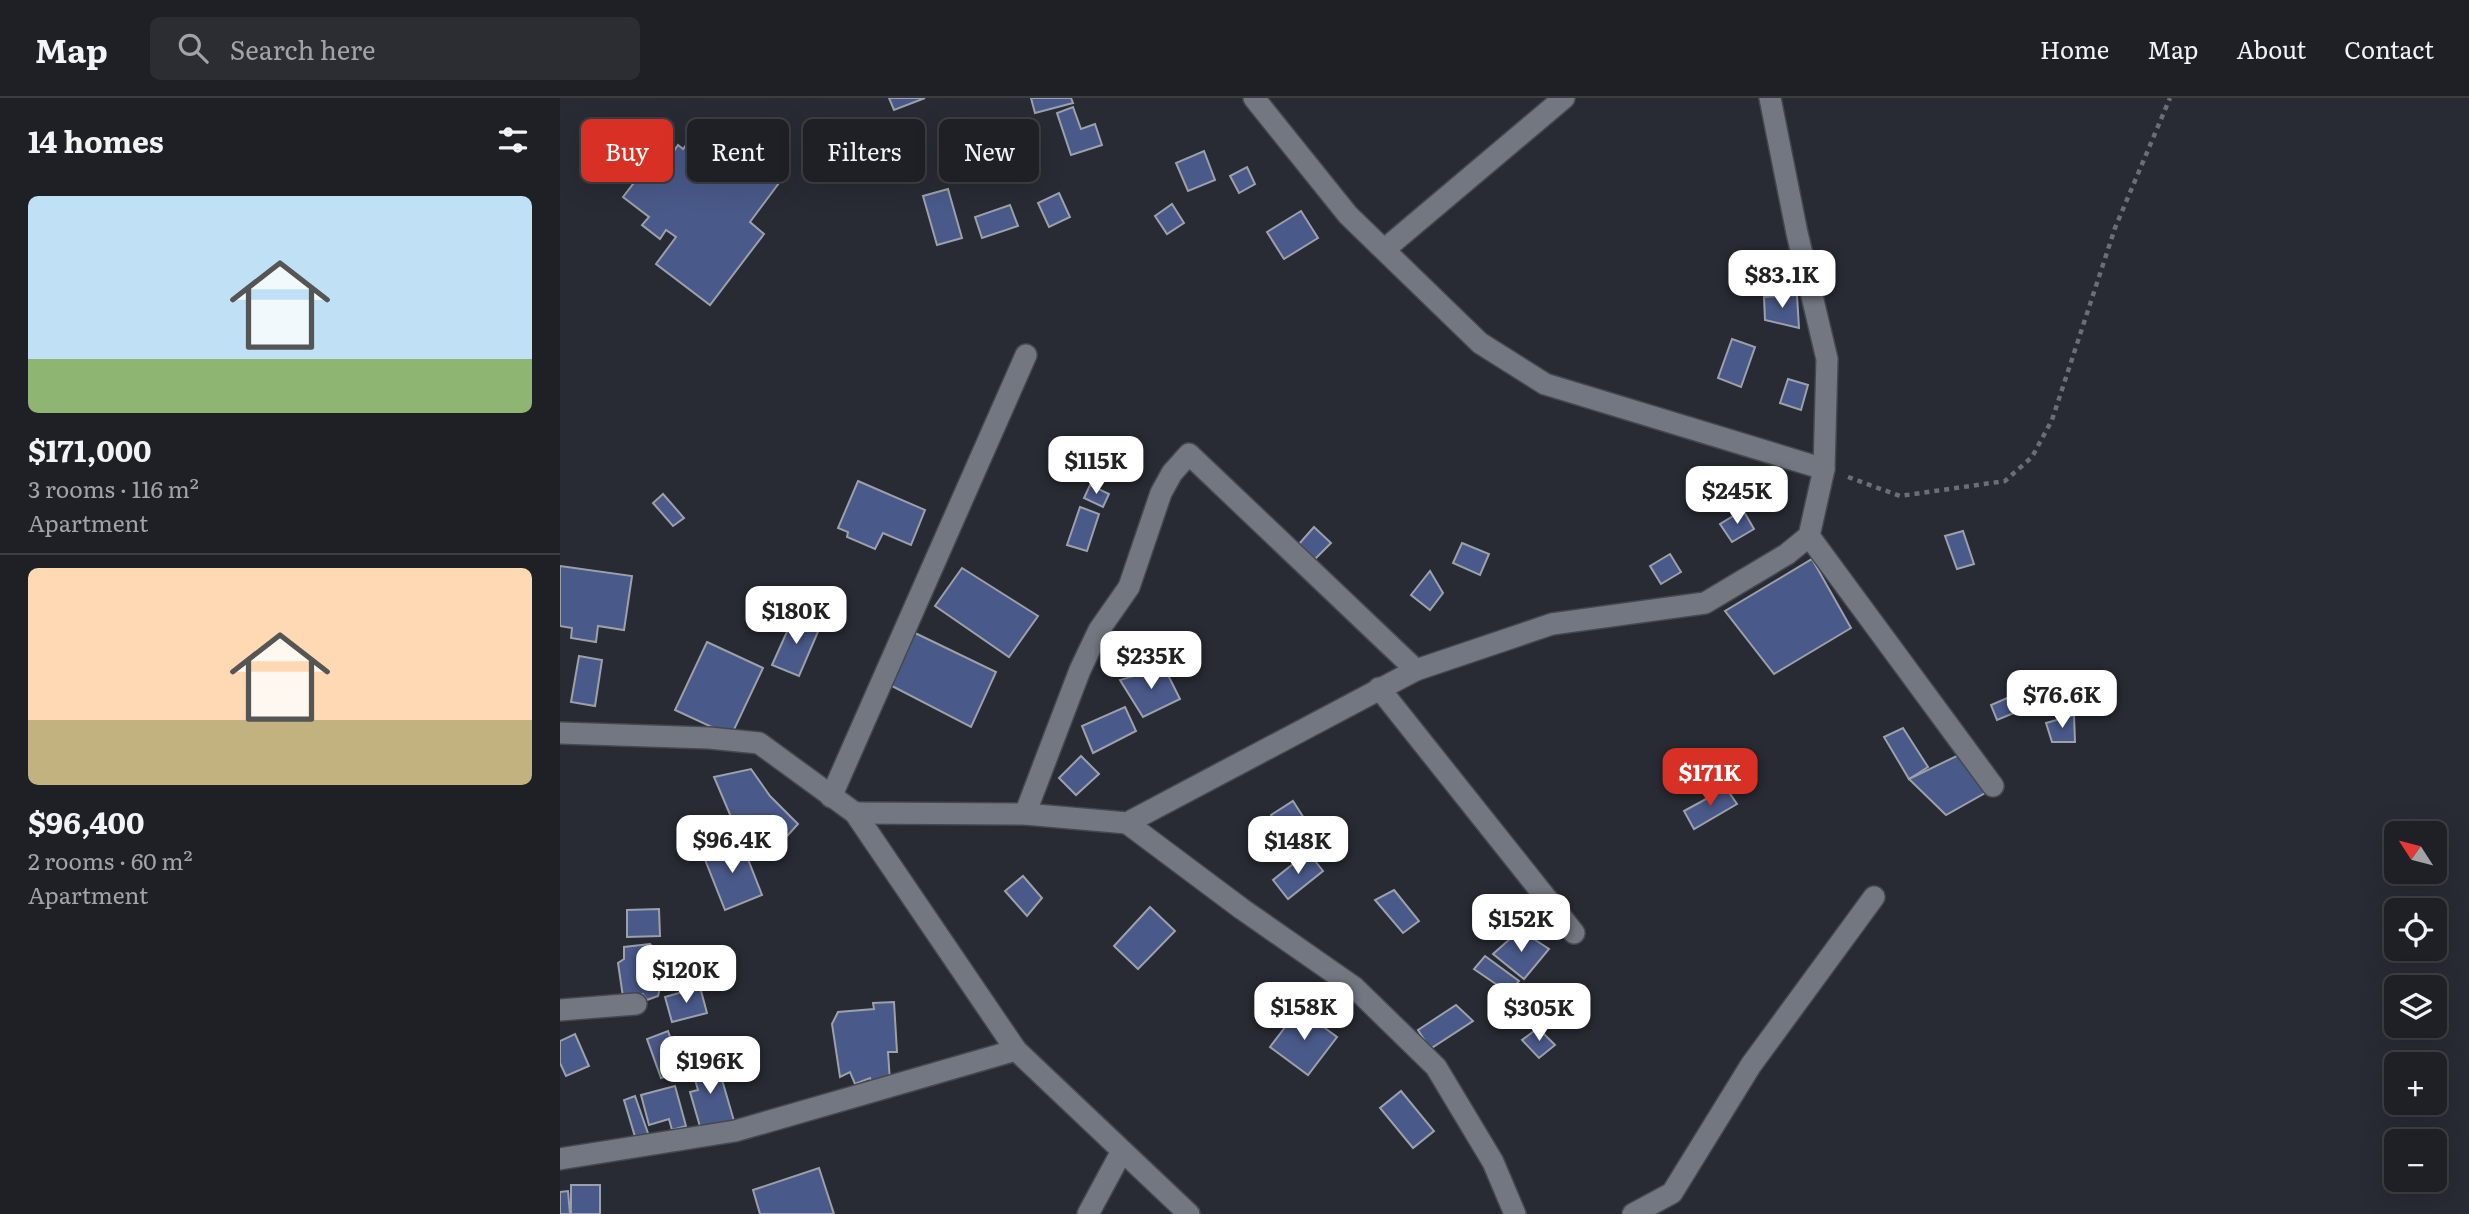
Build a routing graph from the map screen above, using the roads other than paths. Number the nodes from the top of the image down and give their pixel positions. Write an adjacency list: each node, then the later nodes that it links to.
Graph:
1 (1254, 98): 4 (street)
2 (1564, 98): 4 (street)
3 (1770, 98): 6 (street)
4 (1385, 249): 6 (street)
5 (1026, 355): 12 (street)
6 (1824, 469): 7 (street)
7 (1809, 536): 8 (street); 11 (street)
8 (1416, 670): 9 (street); 14 (street)
9 (1380, 688): 15 (street); 17 (street)
10 (560, 733): 12 (street)
11 (1993, 786)
12 (831, 797): 13 (street)
13 (855, 813): 14 (street); 20 (street)
14 (1025, 814): 15 (street)
15 (1127, 824): 25 (street)
16 (1874, 897): 26 (street)
17 (1574, 933)
18 (636, 1004): 19 (street)
19 (560, 1010)
20 (1016, 1050): 21 (street); 22 (street)
21 (1122, 1152): 23 (street); 24 (street)
22 (560, 1159)
23 (1088, 1214)
24 (1189, 1214)
25 (1515, 1214)
26 (1633, 1214)

